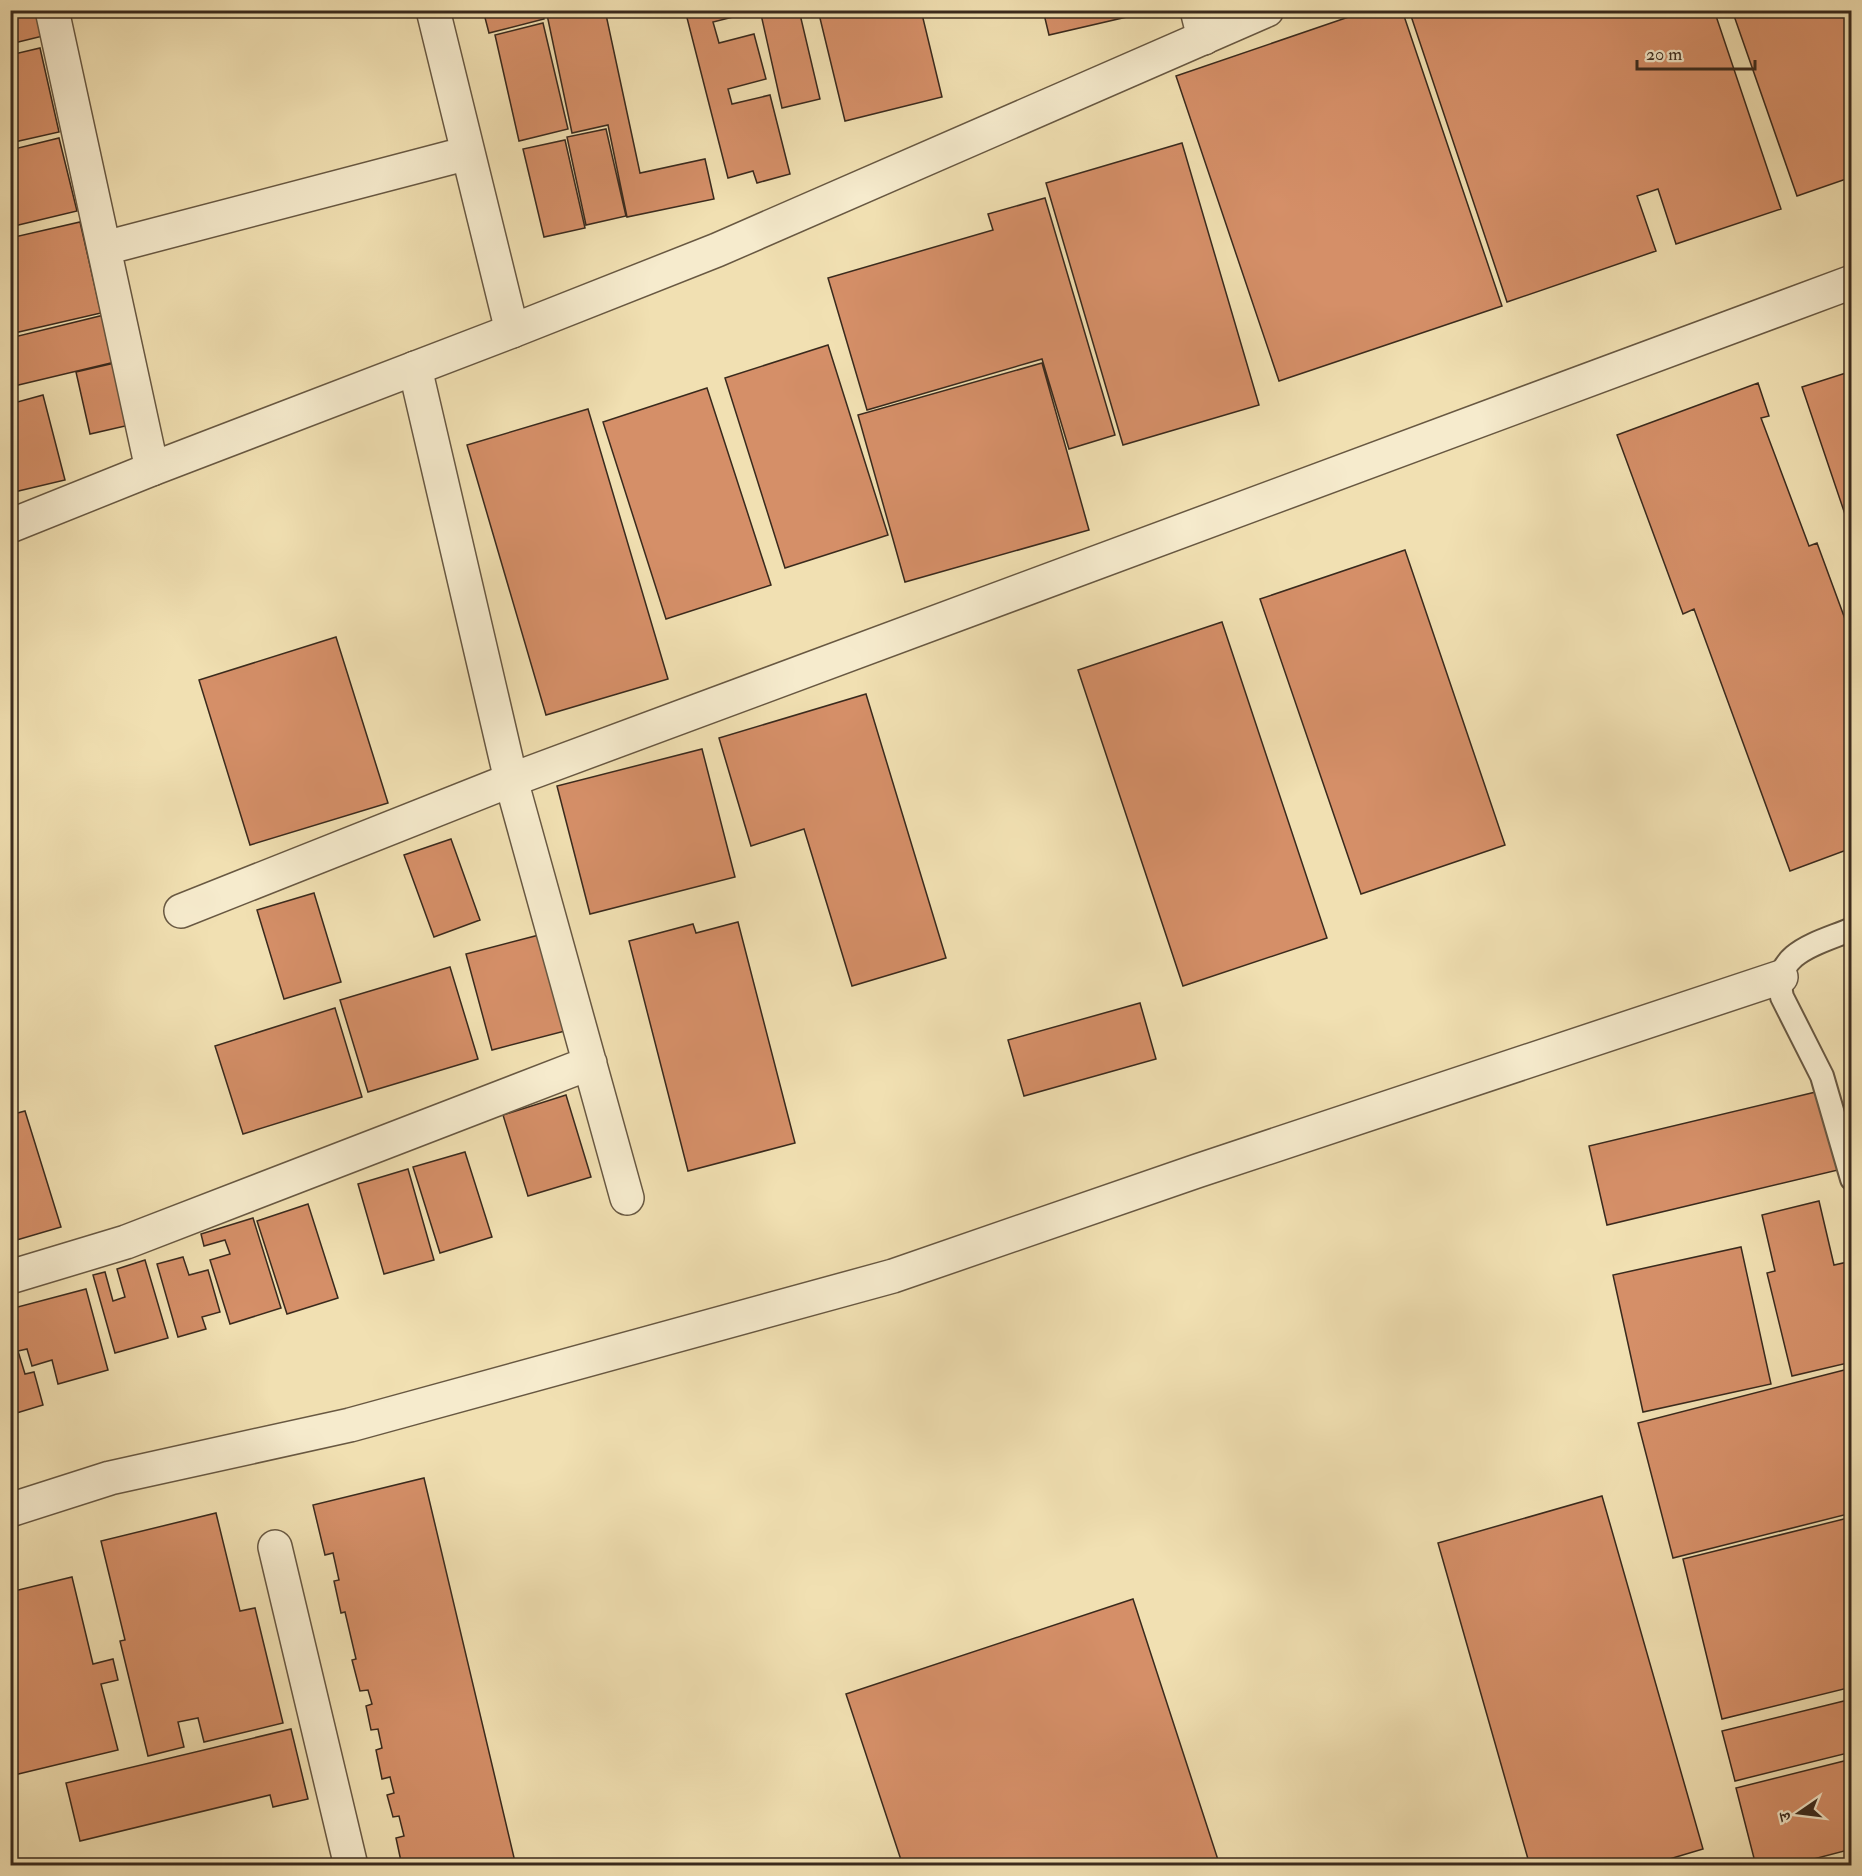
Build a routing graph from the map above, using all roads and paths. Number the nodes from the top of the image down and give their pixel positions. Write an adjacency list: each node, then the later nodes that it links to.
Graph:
1 (433, 10): 5 (street)
2 (1267, 10): 4 (street)
3 (56, 12): 6 (street)
4 (1200, 24): 8 (street)
5 (468, 153): 6 (street); 8 (street)
6 (105, 248): 10 (street)
7 (1851, 282): 12 (street)
8 (512, 331): 9 (street)
9 (415, 368): 10 (street); 12 (street)
10 (152, 469): 11 (street)
11 (10, 526)
12 (511, 780): 13 (street); 16 (street)
13 (182, 911)
14 (1851, 929): 15 (lane)
15 (1781, 977): 17 (lane); 20 (street)
16 (590, 1063): 18 (street); 19 (street)
17 (1851, 1179)
18 (627, 1198)
19 (10, 1276)
20 (10, 1510)
21 (275, 1547): 22 (street)
22 (351, 1866)

